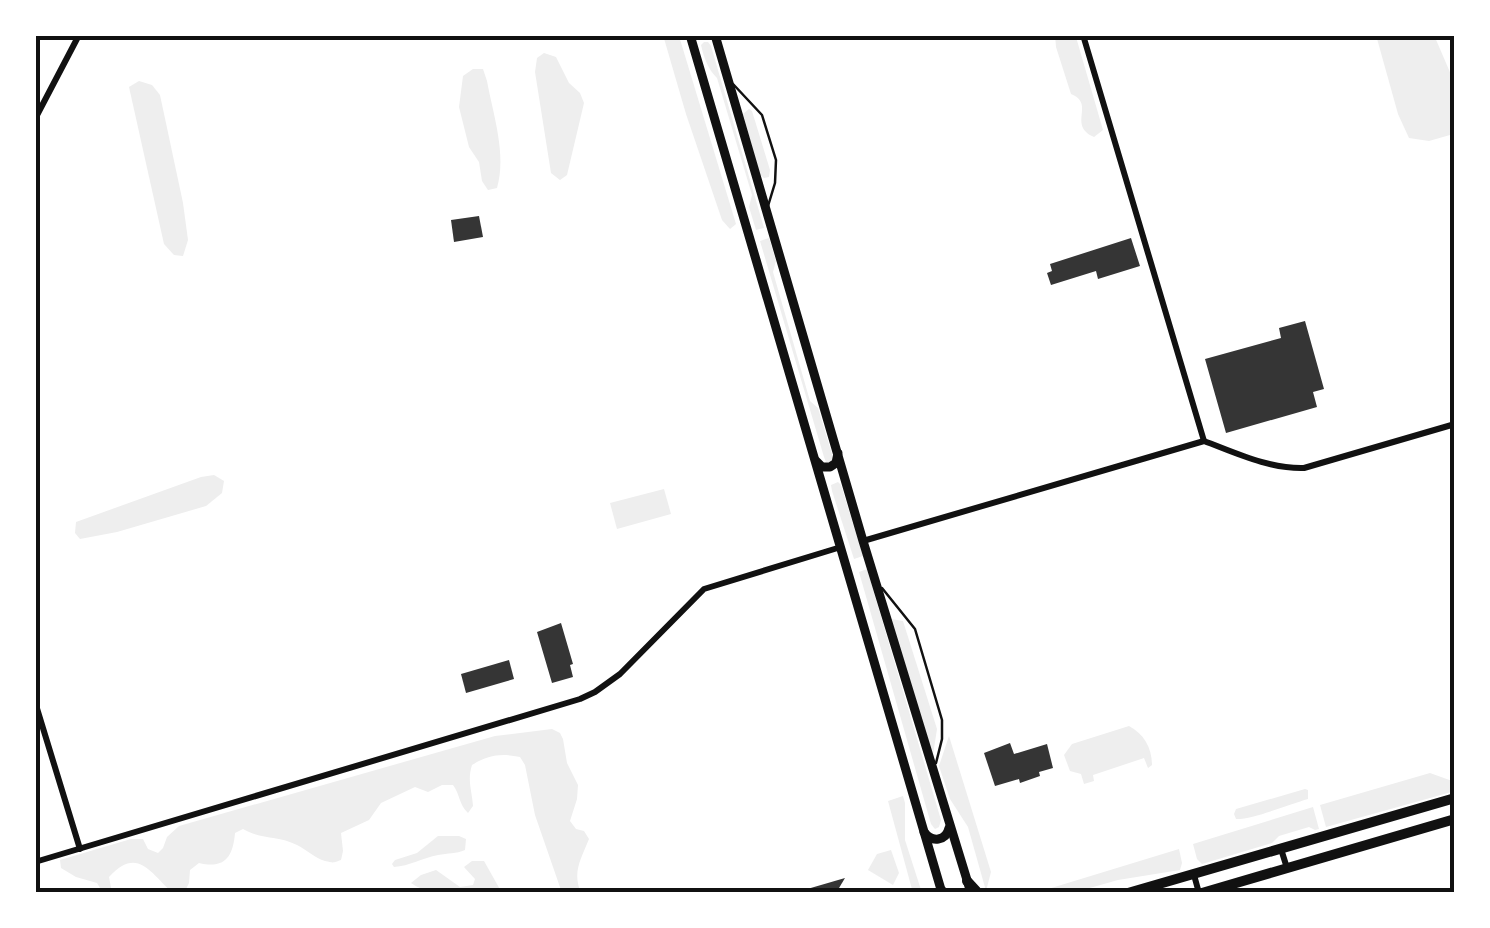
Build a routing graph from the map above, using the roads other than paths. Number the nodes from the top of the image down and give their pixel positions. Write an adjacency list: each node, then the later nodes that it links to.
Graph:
1 (79, 35): 7 (street)
2 (690, 35): 5 (main road)
3 (1082, 35): 10 (street)
4 (716, 40): 5 (main road); 6 (main road)
5 (694, 52): 12 (main road)
6 (726, 76): 8 (main road); 8 (lane)
7 (35, 119)
8 (766, 212): 11 (main road)
9 (1455, 424): 10 (street)
10 (1204, 441): 15 (street)
11 (838, 453): 12 (main road); 13 (main road)
12 (815, 459): 14 (main road)
13 (847, 485): 14 (main road); 15 (main road)
14 (824, 490): 16 (main road)
15 (864, 541): 17 (main road)
16 (841, 547): 25 (main road); 26 (street)
17 (875, 578): 19 (main road); 19 (lane)
18 (35, 702): 26 (street)
19 (933, 774): 23 (main road)
20 (1455, 798): 21 (main road)
21 (1441, 802): 24 (street); 27 (main road)
22 (1455, 818): 24 (main road)
23 (948, 822): 25 (main road); 31 (main road)
24 (1432, 826): 29 (main road)
25 (923, 830): 32 (main road)
26 (80, 849): 28 (street)
27 (1281, 849): 29 (street); 30 (main road)
28 (35, 862)
29 (1287, 868): 34 (main road)
30 (1194, 874): 33 (main road); 34 (street)
31 (972, 889)
32 (942, 892)
33 (1128, 893)
34 (1200, 893)

